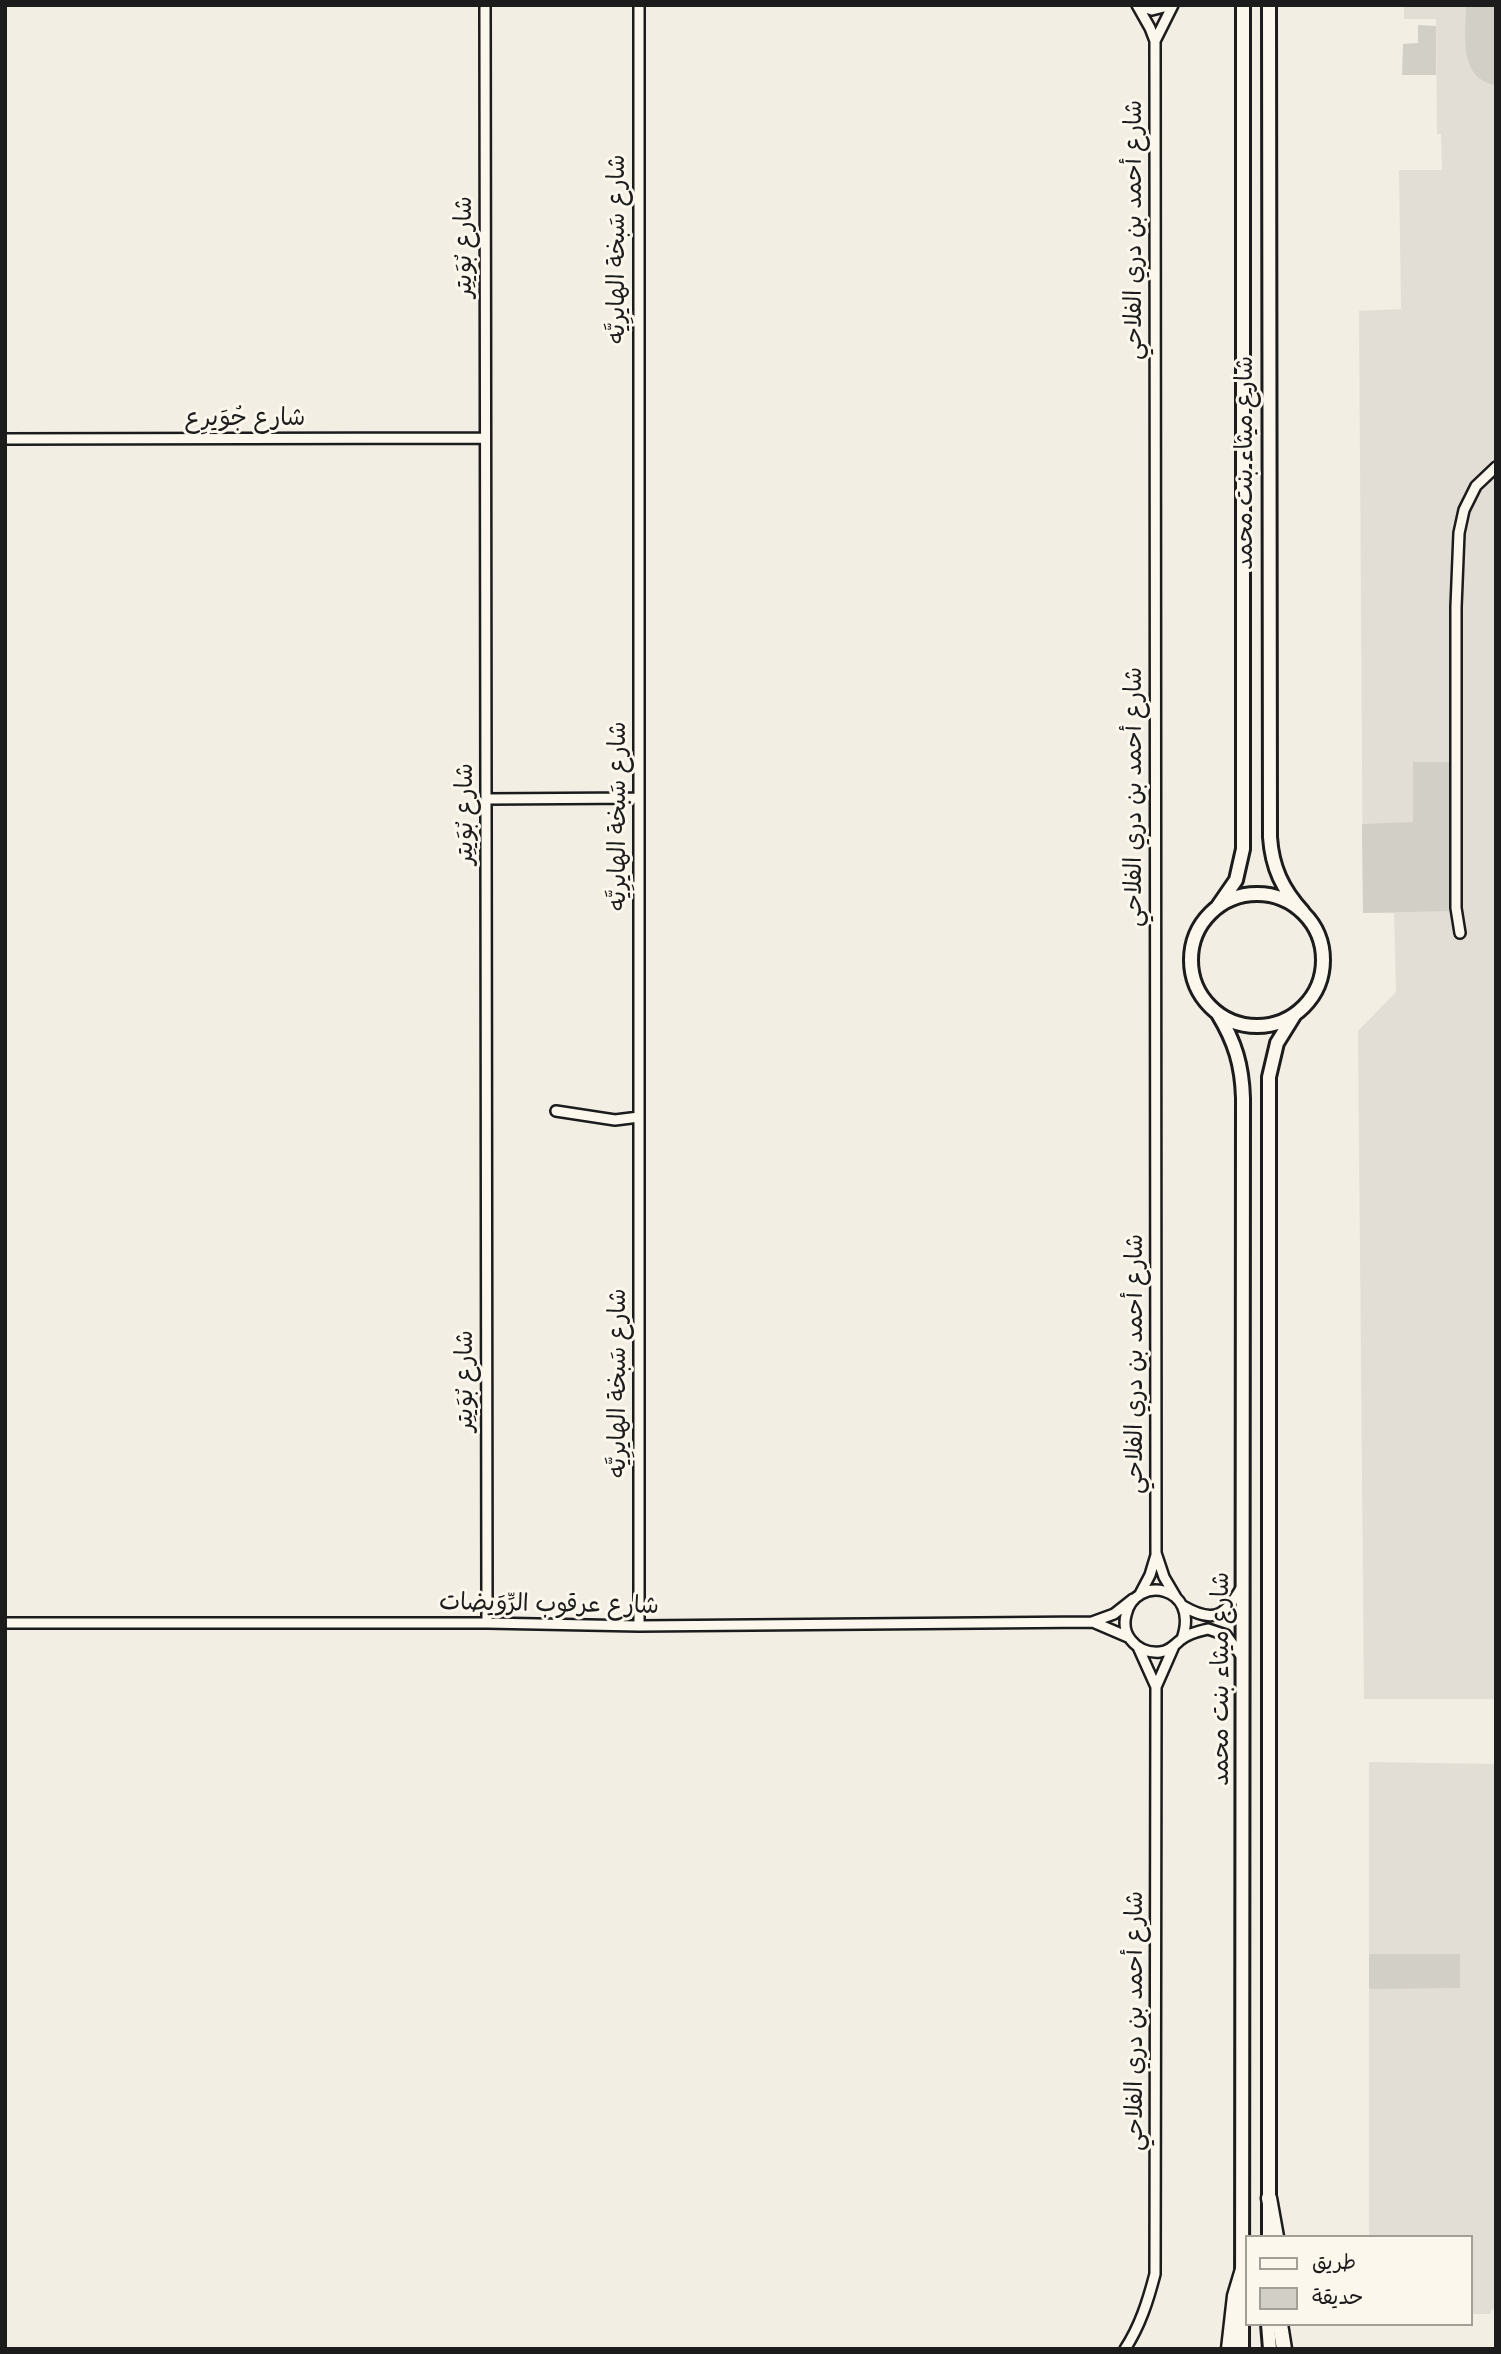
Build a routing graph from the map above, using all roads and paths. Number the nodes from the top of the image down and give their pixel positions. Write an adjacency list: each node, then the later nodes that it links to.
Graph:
1 (485, 5): 8 (street, شارع بُوَيتِر)
2 (639, 5): 11 (street, شارع سَبخة الهايرِيَّه)
3 (1137, 5): 4 (street); 7 (street, شارع أحمد بن دري الفلاحي)
4 (1172, 5): 7 (street, شارع أحمد بن دري الفلاحي)
5 (1269, 5): 14 (main road, شارع ميثاء بنت محمد)
6 (1242, 9): 13 (main road, شارع ميثاء بنت محمد)
7 (1155, 41): 20 (street, شارع أحمد بن دري الفلاحي)
8 (485, 438): 9 (street, شارع جُوَيرِع); 12 (street, شارع بُوَيتِر)
9 (5, 439)
10 (1496, 467): 15 (street)
11 (639, 798): 12 (street); 19 (street, شارع سَبخة الهايرِيَّه)
12 (486, 799): 26 (street, شارع بُوَيتِر)
13 (1218, 906): 14 (main road); 16 (main road)
14 (1303, 912): 17 (main road)
15 (1460, 933)
16 (1218, 1014): 17 (main road); 21 (main road, شارع ميثاء بنت محمد)
17 (1295, 1014): 34 (main road, شارع ميثاء بنت محمد)
18 (556, 1111): 19 (street)
19 (639, 1117): 27 (street, شارع سَبخة الهايرِيَّه)
20 (1156, 1553): 22 (street, شارع أحمد بن دري الفلاحي); 23 (street, شارع أحمد بن دري الفلاحي)
21 (1244, 1583): 23 (street); 32 (main road, شارع ميثاء بنت محمد)
22 (1136, 1597): 23 (street); 24 (street, شارع عرقوب الرِّوَيضات); 28 (street)
23 (1180, 1602): 29 (street)
24 (1091, 1622): 27 (street, شارع عرقوب الرِّوَيضات); 28 (street, شارع عرقوب الرِّوَيضات)
25 (5, 1623): 26 (street, شارع عرقوب الرِّوَيضات)
26 (487, 1623): 27 (street, شارع عرقوب الرِّوَيضات)
27 (639, 1626)
28 (1129, 1638): 31 (street)
29 (1182, 1639): 30 (street); 32 (street)
30 (1174, 1646): 31 (street); 33 (street, شارع أحمد بن دري الفلاحي)
31 (1138, 1647): 33 (street, شارع أحمد بن دري الفلاحي)
32 (1243, 1659): 37 (main road, شارع ميثاء بنت محمد)
33 (1156, 1687): 40 (street, شارع أحمد بن دري الفلاحي)
34 (1269, 2198): 35 (main road, شارع ميثاء بنت محمد); 36 (main road)
35 (1269, 2235)
36 (1276, 2235)
37 (1244, 2266): 41 (main road); 42 (main road, شارع ميثاء بنت محمد)
38 (1268, 2326): 43 (main road)
39 (1280, 2326): 44 (main road)
40 (1125, 2349)
41 (1228, 2349)
42 (1242, 2349)
43 (1270, 2349)
44 (1284, 2349)

